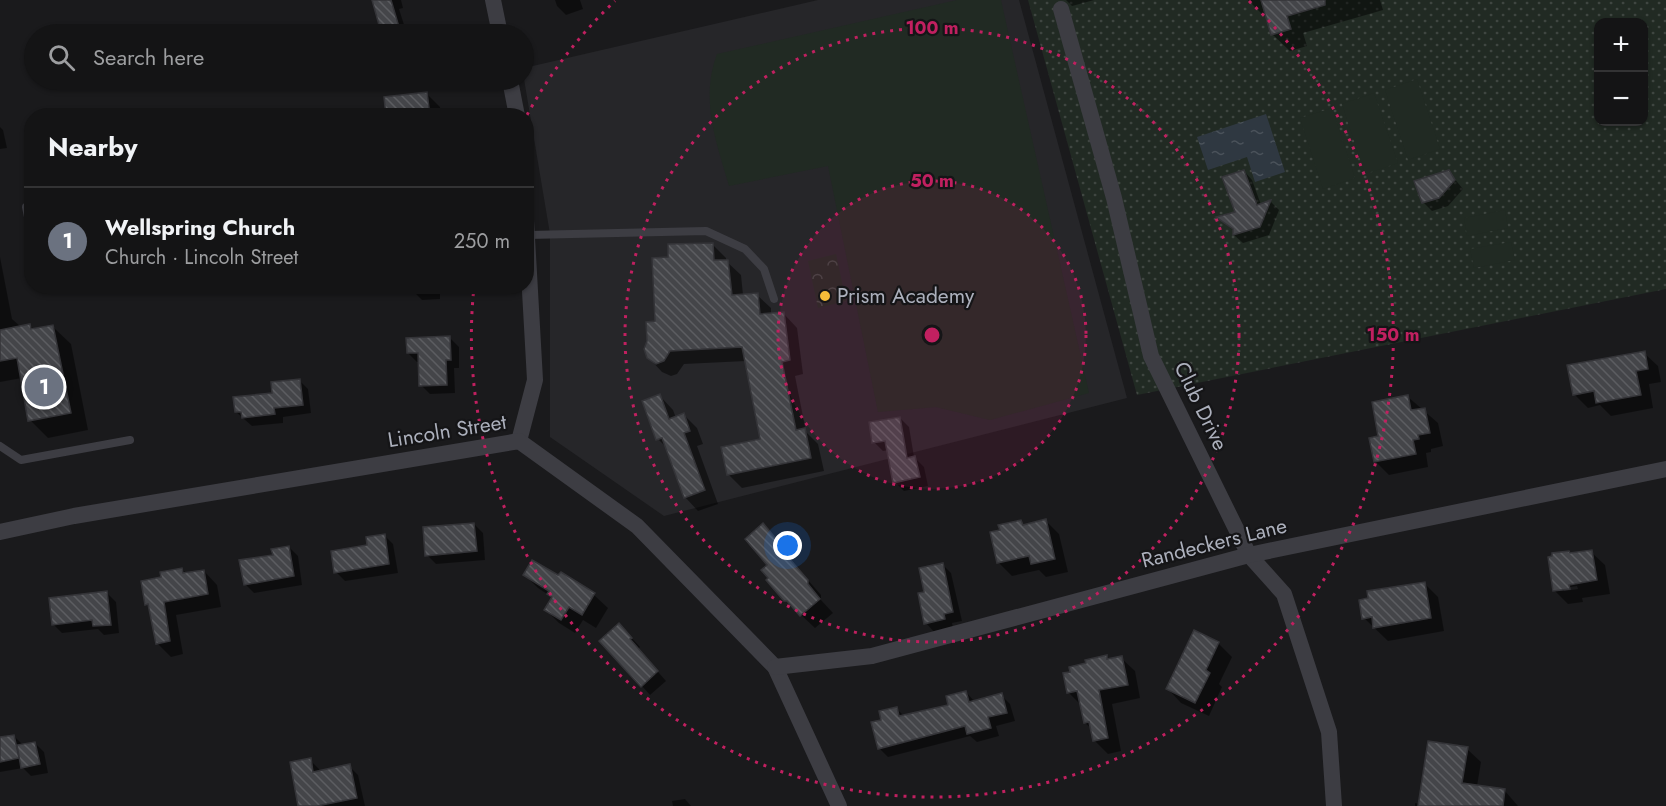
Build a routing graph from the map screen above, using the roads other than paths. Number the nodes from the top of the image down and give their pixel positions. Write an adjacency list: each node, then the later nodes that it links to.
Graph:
1 (494, 0): 3 (street)
2 (1061, 9): 14 (street, Club Drive)
3 (498, 24)
4 (512, 90): 5 (street)
5 (515, 108)
6 (534, 228): 8 (lane)
7 (530, 294): 10 (street)
8 (774, 299)
9 (130, 440): 11 (lane)
10 (519, 441): 13 (street, Lincoln Street); 15 (street, Lincoln Street)
11 (0, 445)
12 (1666, 470): 14 (street, Randeckers Lane)
13 (0, 532)
14 (1249, 555): 15 (street, Randeckers Lane); 17 (street, Club Drive)
15 (775, 667): 16 (street, Lincoln Street)
16 (840, 806)
17 (1334, 806)

